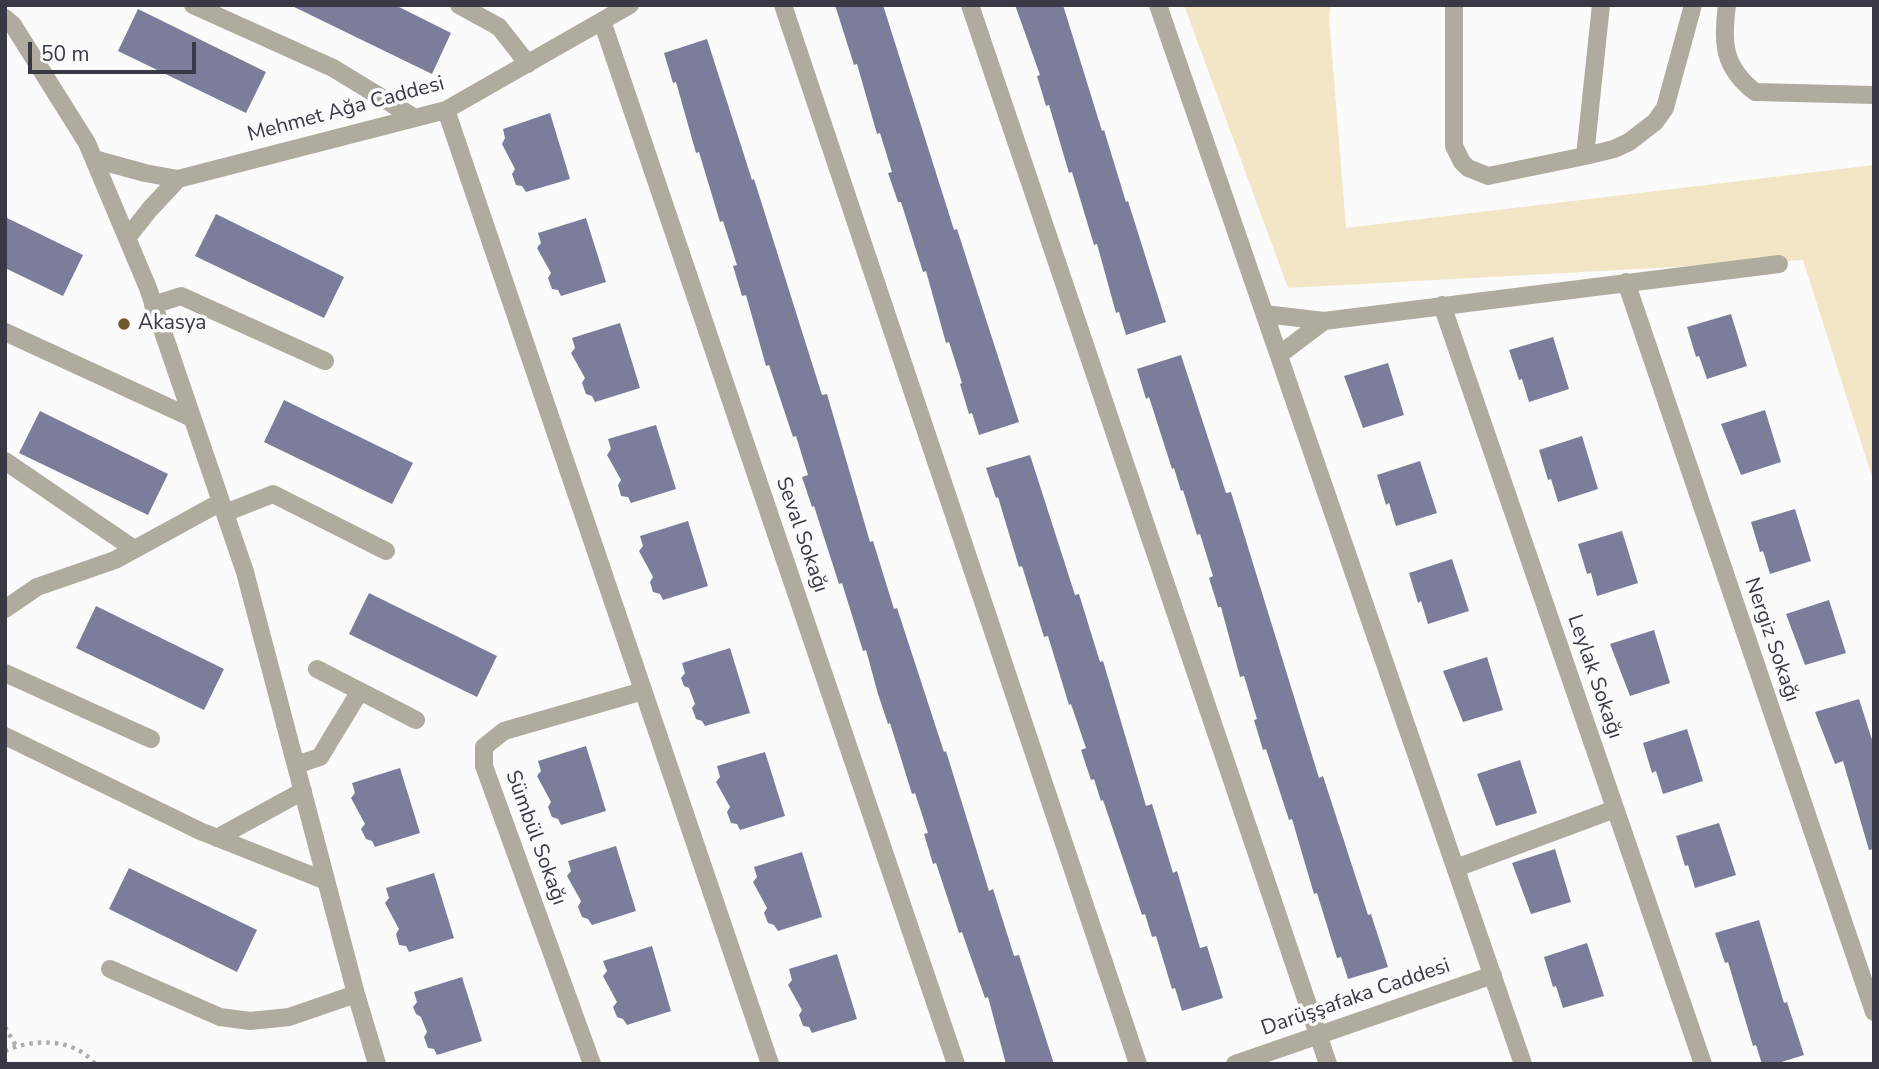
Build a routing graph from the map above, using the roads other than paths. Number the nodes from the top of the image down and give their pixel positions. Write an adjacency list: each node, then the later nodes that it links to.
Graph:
1 (193, 5): 16 (street)
2 (459, 5): 13 (street)
3 (630, 5): 12 (street, Mehmet Ağa Caddesi)
4 (783, 5): 58 (street)
5 (970, 5): 53 (street)
6 (1158, 5): 25 (street)
7 (1454, 5): 17 (street)
8 (1601, 5): 17 (street)
9 (1693, 5): 17 (street)
10 (1727, 5): 14 (street)
11 (5, 18): 18 (street)
12 (602, 21): 13 (street, Mehmet Ağa Caddesi); 57 (street, Seval Sokağı)
13 (528, 64): 15 (street, Mehmet Ağa Caddesi)
14 (1874, 95)
15 (446, 110): 16 (street, Mehmet Ağa Caddesi); 39 (street)
16 (415, 118): 19 (street, Mehmet Ağa Caddesi)
17 (1585, 156)
18 (93, 159): 19 (street, Mehmet Ağa Caddesi); 20 (street)
19 (178, 179): 20 (street)
20 (127, 239): 23 (street)
21 (1779, 264): 22 (street)
22 (1626, 282): 24 (street); 52 (street, Nergiz Sokağı)
23 (153, 304): 29 (street); 30 (street)
24 (1441, 305): 26 (street); 45 (street, Leylak Sokağı)
25 (1265, 314): 26 (street); 28 (street)
26 (1324, 321): 28 (street)
27 (5, 332): 30 (street)
28 (1279, 355): 47 (street)
29 (325, 361)
30 (192, 418): 32 (street)
31 (5, 461): 33 (street)
32 (223, 507): 33 (street); 34 (street); 43 (street)
33 (134, 549): 35 (street)
34 (386, 551)
35 (5, 609)
36 (317, 669): 38 (street)
37 (5, 673): 42 (street)
38 (360, 691): 40 (street); 43 (street)
39 (643, 691): 55 (street, Sümbül Sokağı); 56 (street)
40 (416, 720)
41 (5, 736): 46 (street)
42 (151, 739)
43 (296, 765): 44 (street)
44 (303, 791): 46 (street); 48 (street)
45 (1615, 809): 47 (street); 62 (street, Leylak Sokağı)
46 (217, 838): 48 (street)
47 (1456, 868): 50 (street)
48 (327, 881): 51 (street)
49 (110, 969): 51 (street)
50 (1493, 975): 53 (street, Darüşşafaka Caddesi); 61 (street)
51 (356, 994): 54 (street)
52 (1874, 1012)
53 (1318, 1035): 59 (street, Darüşşafaka Caddesi); 60 (street)
54 (377, 1064)
55 (592, 1064)
56 (770, 1064)
57 (956, 1064)
58 (1138, 1064)
59 (1235, 1064)
60 (1328, 1064)
61 (1523, 1064)
62 (1703, 1064)

